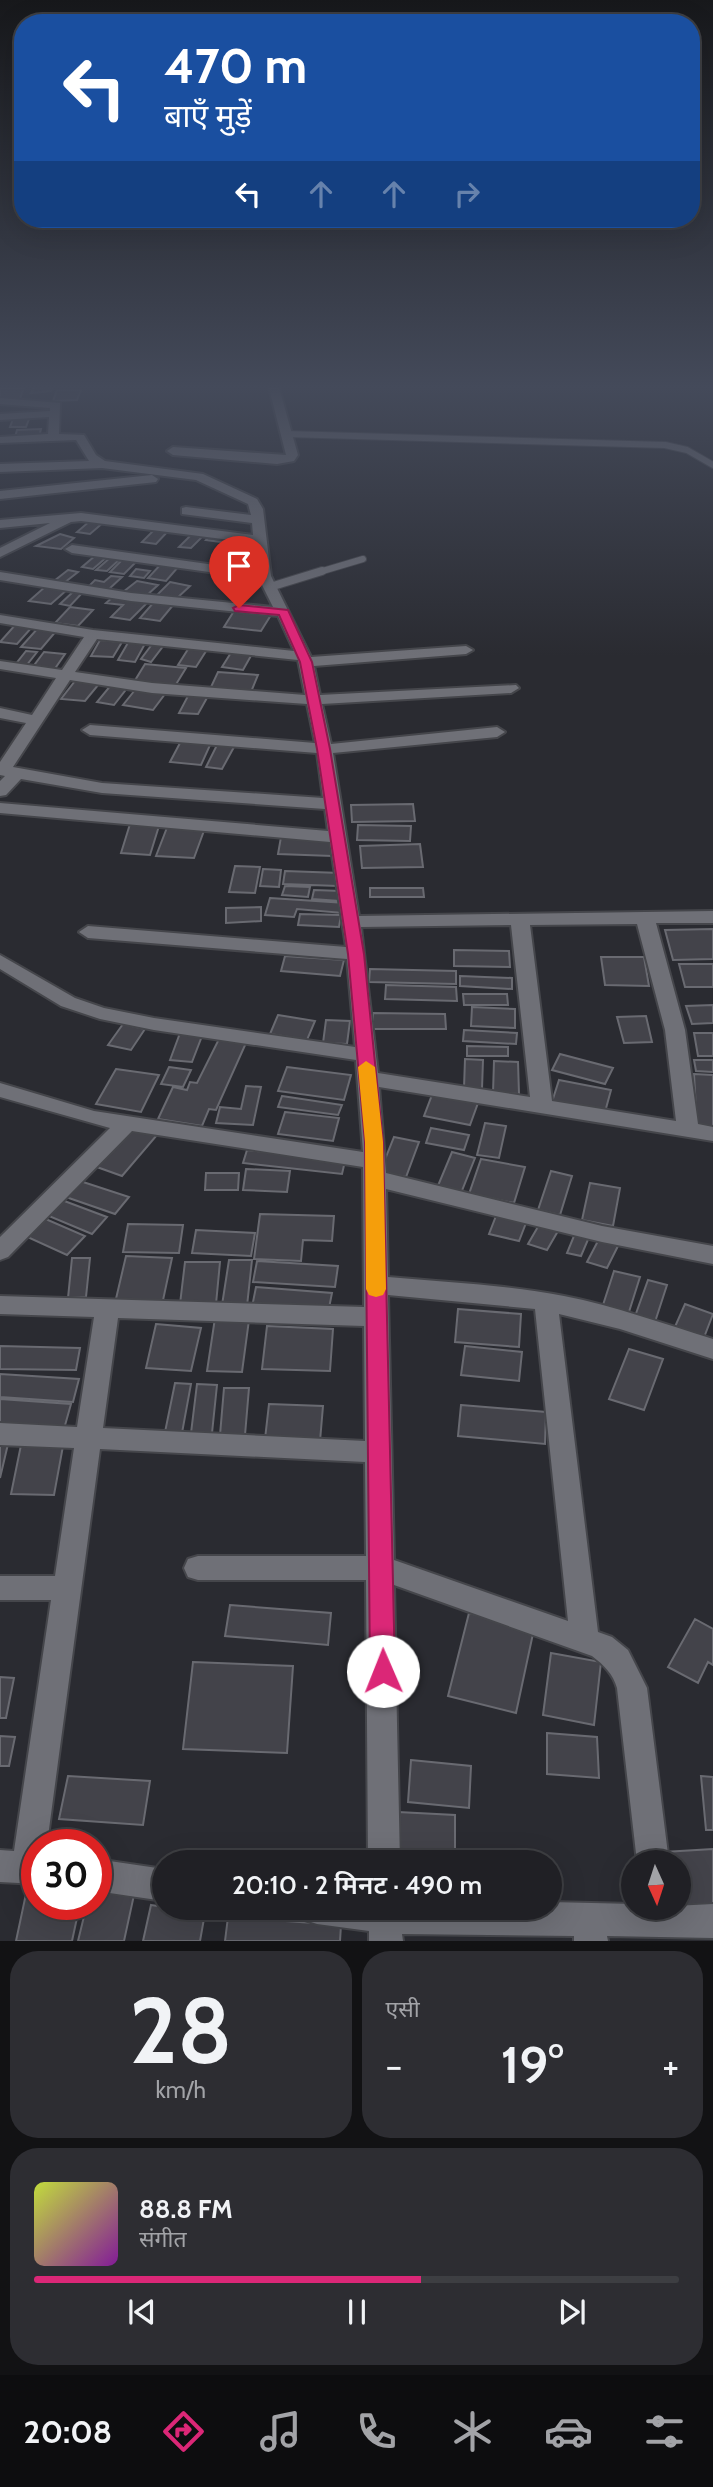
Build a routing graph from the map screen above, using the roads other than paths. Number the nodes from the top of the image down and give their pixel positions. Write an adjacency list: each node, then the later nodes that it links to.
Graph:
1 (183, 475): 2 (street)
2 (186, 475): 3 (street); 7 (street)
3 (0, 495)
4 (186, 511): 7 (street)
5 (71, 517): 6 (street); 7 (street); 9 (street)
6 (0, 524)
7 (259, 530): 12 (street)
8 (72, 549): 12 (street)
9 (0, 553)
10 (363, 559): 12 (lane)
11 (0, 576): 13 (street)
12 (267, 581): 13 (street)
13 (284, 612): 17 (street)
14 (0, 619): 15 (street)
15 (93, 634): 17 (street); 19 (street)
16 (466, 650): 17 (street)
17 (305, 659): 21 (street)
18 (0, 665): 19 (street)
19 (66, 675): 21 (street); 23 (street)
20 (511, 688): 21 (street)
21 (313, 700): 26 (street)
22 (0, 713): 23 (street)
23 (36, 720): 27 (street)
24 (90, 730): 26 (street)
25 (498, 732): 26 (street)
26 (324, 749): 29 (street)
27 (7, 771): 28 (street); 29 (street)
28 (0, 791)
29 (332, 804): 31 (street)
30 (0, 808): 31 (street)
31 (337, 837): 35 (street)
32 (713, 917): 33 (street)
33 (645, 918): 34 (street); 44 (street)
34 (520, 919): 35 (street); 42 (street)
35 (351, 922): 37 (street)
36 (88, 932): 37 (street)
37 (356, 954): 39 (street)
38 (0, 961): 39 (street)
39 (365, 1055): 40 (street)
40 (368, 1078): 42 (street); 46 (street)
41 (0, 1090): 43 (street)
42 (542, 1106): 44 (street)
43 (128, 1123): 46 (street); 47 (street)
44 (688, 1129): 45 (street)
45 (713, 1134)
46 (374, 1169): 48 (street); 49 (street)
47 (0, 1251)
48 (713, 1255)
49 (376, 1285): 50 (street); 53 (street)
50 (546, 1303): 54 (street); 62 (street)
51 (0, 1305): 52 (street)
52 (107, 1308): 53 (street); 56 (street)
53 (376, 1317): 57 (street)
54 (713, 1349)
55 (0, 1434): 56 (street)
56 (89, 1438): 57 (street); 61 (street)
57 (379, 1452): 59 (street)
58 (198, 1568): 59 (street)
59 (381, 1568): 62 (street); 64 (street)
60 (0, 1588): 61 (street)
61 (68, 1588): 63 (street)
62 (585, 1640): 65 (street)
63 (28, 1829)
64 (384, 1850)
65 (651, 1850)
66 (112, 1877): 67 (street)
67 (152, 1883)
68 (691, 1918): 70 (street)
69 (633, 1920): 72 (street)
70 (713, 1921)
71 (385, 1922): 72 (street)
72 (590, 1930)

